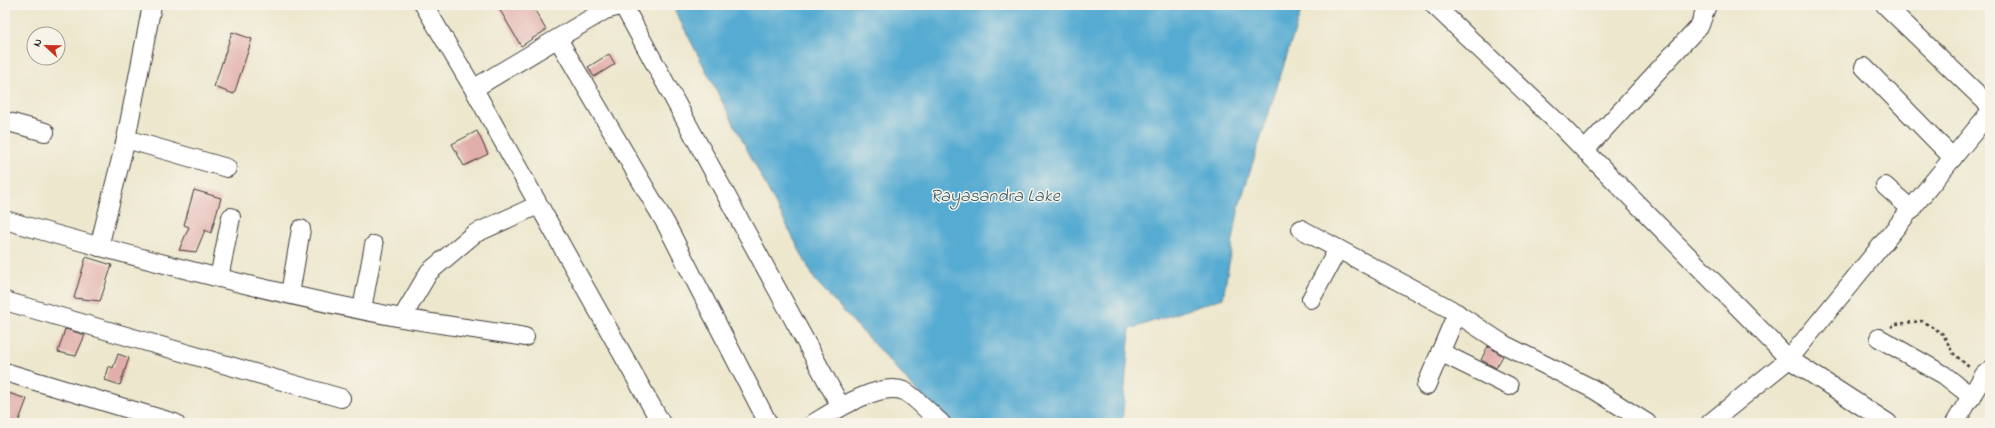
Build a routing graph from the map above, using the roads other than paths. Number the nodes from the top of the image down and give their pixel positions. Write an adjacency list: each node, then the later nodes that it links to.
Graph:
1 (152, 5): 13 (street)
2 (424, 5): 8 (street)
3 (1434, 5): 14 (street)
4 (1707, 5): 14 (street)
5 (1885, 5): 9 (street)
6 (558, 39): 8 (street); 44 (street); 48 (street)
7 (1864, 67): 15 (street)
8 (476, 93): 18 (street)
9 (1990, 106)
10 (1990, 112): 15 (street)
11 (5, 121): 12 (street)
12 (45, 132)
13 (126, 139): 16 (street); 25 (street)
14 (1585, 150): 37 (street)
15 (1953, 158): 19 (street)
16 (227, 168)
17 (1885, 186): 19 (street)
18 (538, 205): 33 (street); 47 (street)
19 (1912, 210): 37 (street)
20 (231, 217): 27 (street)
21 (5, 220): 25 (street)
22 (301, 229): 28 (street)
23 (1300, 229): 26 (street)
24 (374, 245): 31 (street)
25 (99, 247): 27 (street)
26 (1338, 249): 29 (street); 32 (street)
27 (219, 278): 28 (street)
28 (290, 294): 31 (street)
29 (1311, 299)
30 (5, 301): 43 (street)
31 (362, 309): 33 (street)
32 (1457, 313): 36 (street); 51 (street)
33 (402, 318): 34 (street)
34 (525, 336)
35 (1879, 338): 42 (street)
36 (1440, 352): 40 (street); 41 (street)
37 (1789, 359): 52 (street); 53 (street)
38 (5, 372): 45 (street)
39 (1987, 372): 42 (street)
40 (1426, 386)
41 (1509, 386)
42 (1972, 397): 54 (street)
43 (341, 398)
44 (841, 407): 49 (street); 50 (street)
45 (154, 420): 46 (street)
46 (175, 423)
47 (661, 423)
48 (768, 423)
49 (814, 423)
50 (941, 423)
51 (1647, 423)
52 (1710, 423)
53 (1888, 423)
54 (1955, 423)

